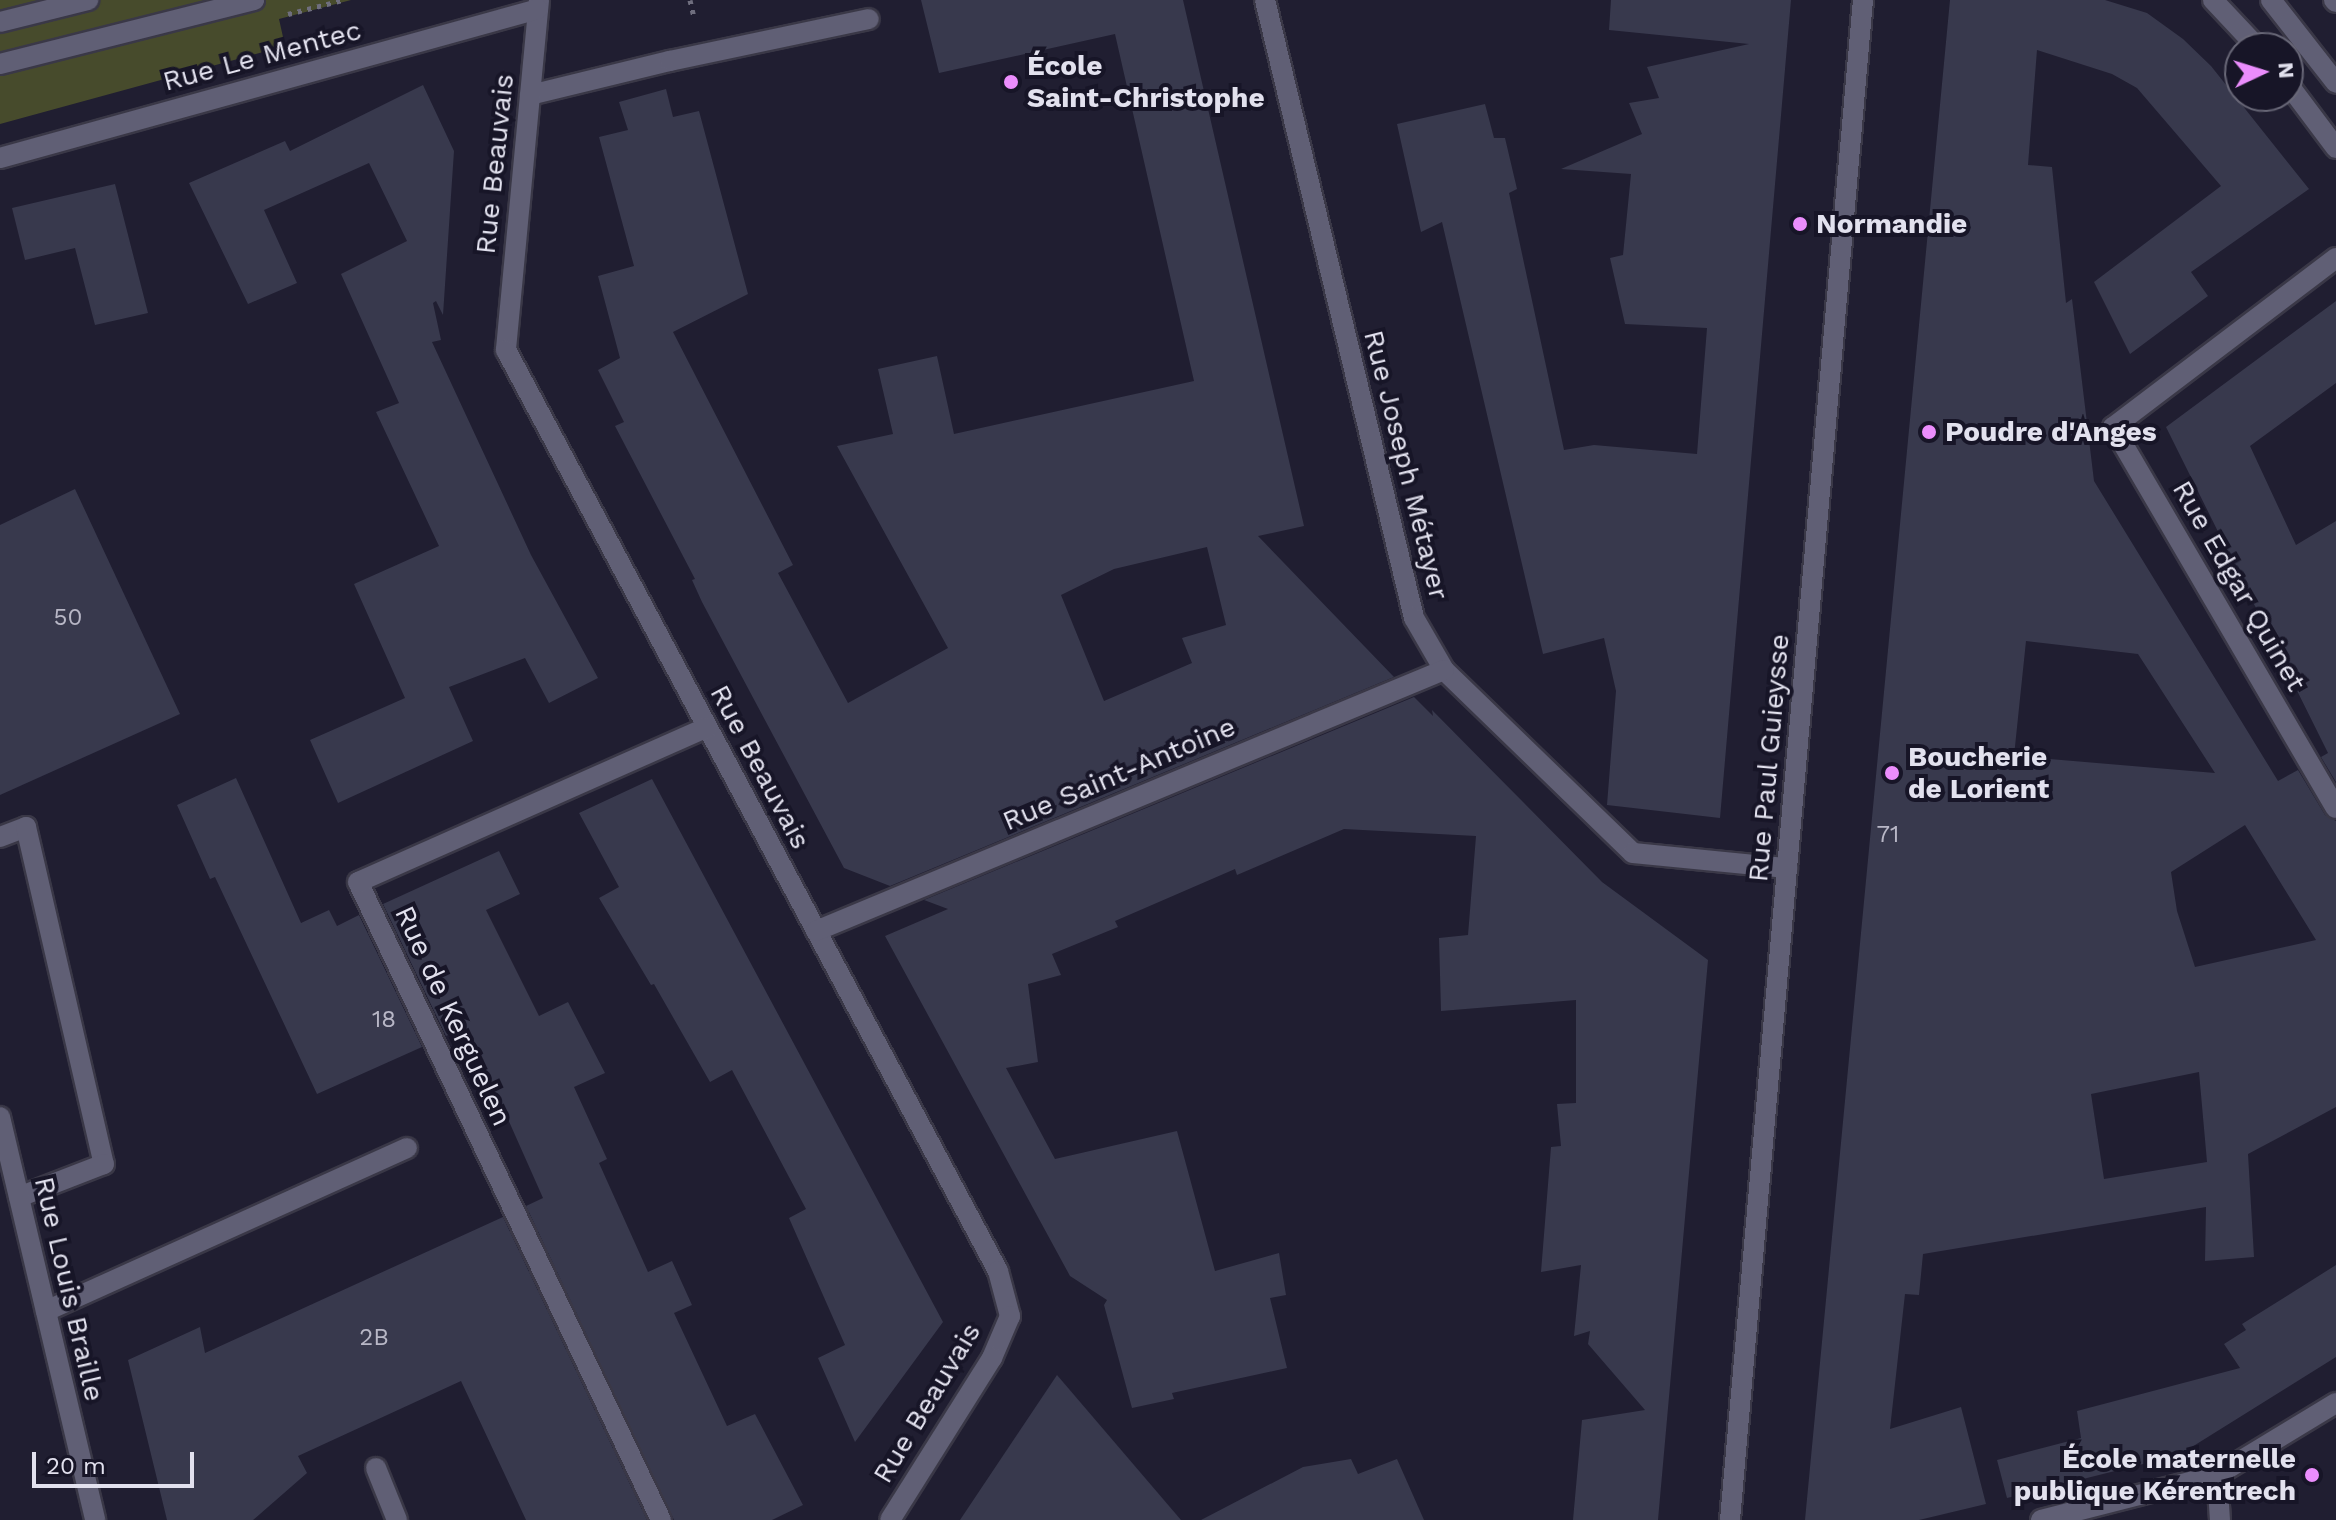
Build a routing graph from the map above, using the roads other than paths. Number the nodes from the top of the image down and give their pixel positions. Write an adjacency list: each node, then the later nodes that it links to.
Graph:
1 (88, 0): 9 (street)
2 (254, 0): 11 (street)
3 (1265, 0): 18 (street, Rue Joseph Métayer)
4 (1863, 0): 22 (street, Rue Paul Guieysse)
5 (2213, 0): 10 (street)
6 (2271, 0): 12 (street)
7 (538, 4): 13 (street, Rue Beauvais); 16 (street, Rue Le Mentec)
8 (869, 19): 13 (street)
9 (0, 22)
10 (2243, 32)
11 (0, 64)
12 (2336, 83)
13 (530, 95): 19 (street, Rue Beauvais)
14 (2304, 105): 15 (street)
15 (2336, 148)
16 (0, 158)
17 (2336, 258): 20 (street, Rue Edgar Quinet)
18 (1444, 670): 22 (street, Rue Joseph Métayer); 23 (street, Rue Saint-Antoine)
19 (707, 727): 23 (street, Rue Beauvais); 33 (street, Rue de Kerguelen)
20 (2336, 808)
21 (0, 837): 26 (street)
22 (1787, 868): 35 (street, Rue Paul Guieysse)
23 (816, 931): 34 (street, Rue Beauvais)
24 (0, 1117): 26 (street, Rue Louis Braille)
25 (407, 1148): 27 (street)
26 (19, 1197): 27 (street, Rue Louis Braille)
27 (46, 1311): 31 (street, Rue Louis Braille)
28 (2336, 1403): 30 (street)
29 (376, 1468): 32 (street)
30 (2217, 1475): 36 (street); 37 (street)
31 (95, 1520)
32 (397, 1520)
33 (661, 1520)
34 (890, 1520)
35 (1730, 1520)
36 (2041, 1520)
37 (2220, 1520)

